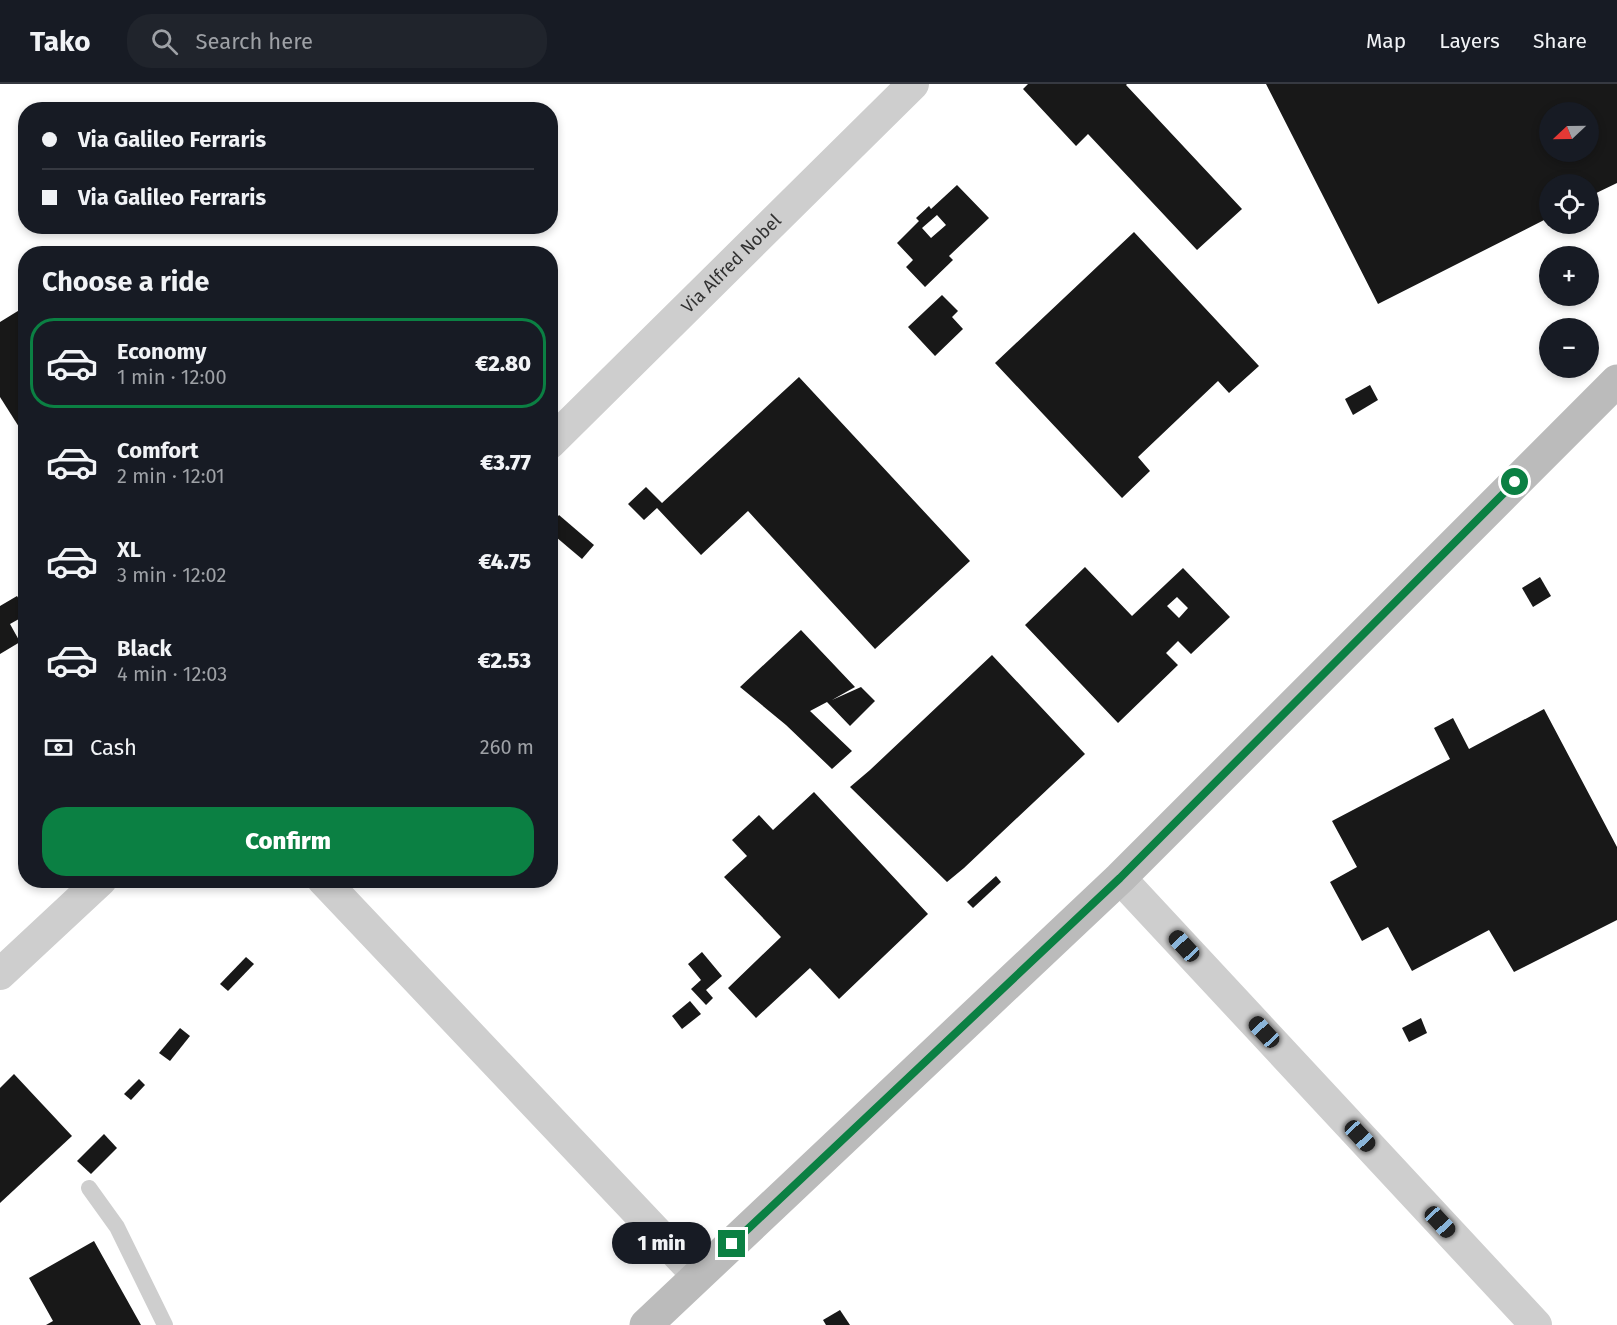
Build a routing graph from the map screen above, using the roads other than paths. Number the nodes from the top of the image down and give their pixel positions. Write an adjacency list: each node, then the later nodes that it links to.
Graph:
1 (913, 84): 3 (street, Via Alfred Nobel)
2 (1617, 381): 4 (street)
3 (558, 435)
4 (1120, 878): 9 (street); 12 (street)
5 (92, 888): 7 (street)
6 (331, 888): 9 (street)
7 (0, 974)
8 (89, 1188): 10 (lane)
9 (698, 1276): 11 (street)
10 (165, 1325)
11 (646, 1325)
12 (1536, 1325)

